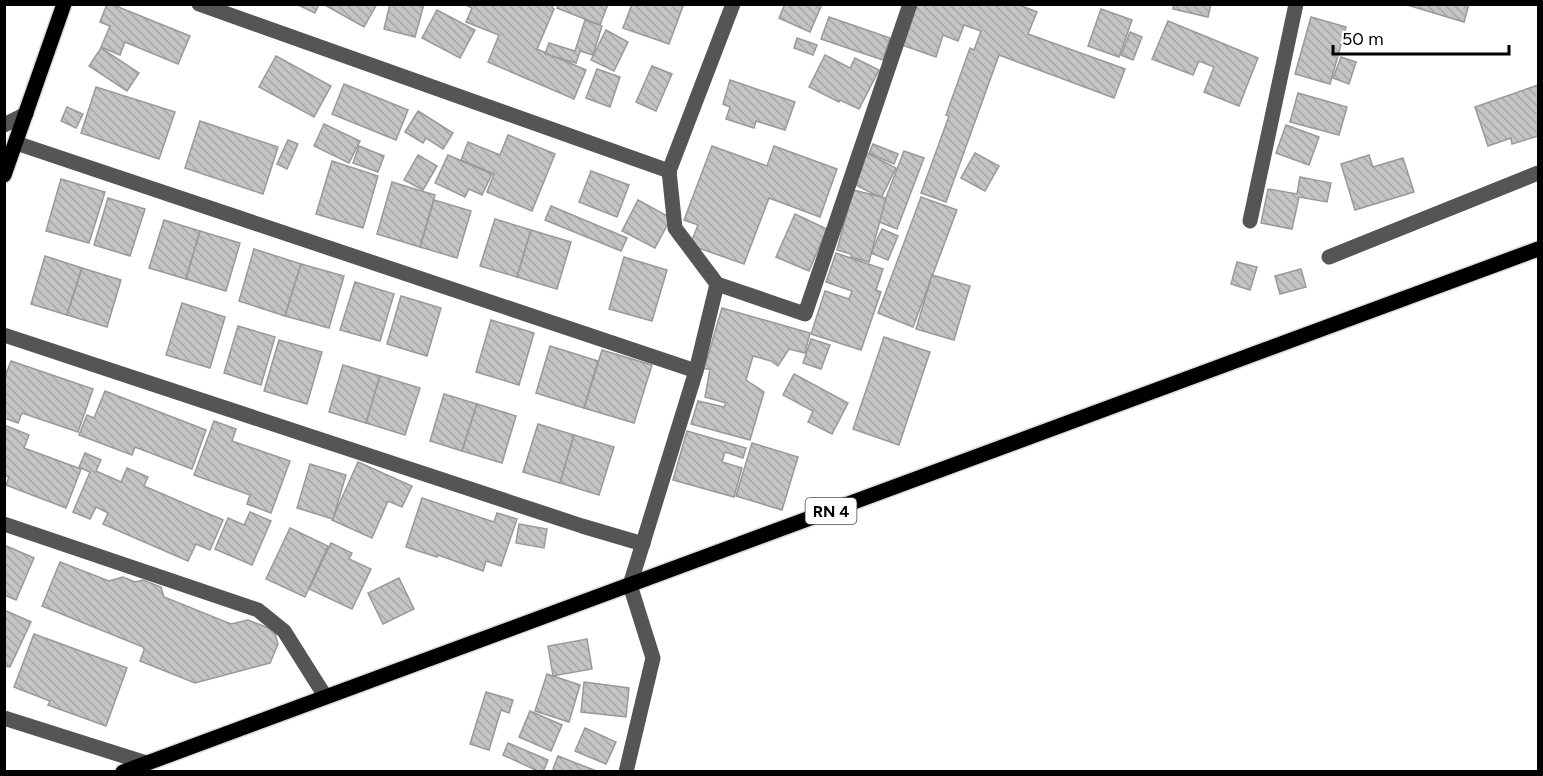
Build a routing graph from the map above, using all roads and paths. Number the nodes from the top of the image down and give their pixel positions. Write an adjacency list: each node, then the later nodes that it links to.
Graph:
1 (64, 4): 6 (main road)
2 (199, 4): 9 (street)
3 (733, 4): 9 (street)
4 (910, 4): 15 (street)
5 (1296, 4): 12 (street)
6 (26, 114): 7 (street); 8 (main road)
7 (4, 125)
8 (16, 143): 11 (main road); 17 (street)
9 (669, 171): 15 (street)
10 (1539, 173): 14 (street)
11 (4, 175)
12 (1250, 221)
13 (1539, 249): 20 (main road, RN 4)
14 (1329, 257)
15 (717, 284): 17 (street)
16 (4, 335): 19 (street)
17 (696, 371): 19 (street)
18 (4, 524): 21 (street)
19 (643, 544): 20 (street)
20 (630, 585): 21 (main road, RN 4); 25 (street)
21 (325, 696): 23 (main road, RN 4)
22 (4, 718): 23 (street)
23 (146, 763): 24 (main road, RN 4)
24 (123, 771)
25 (626, 771)

